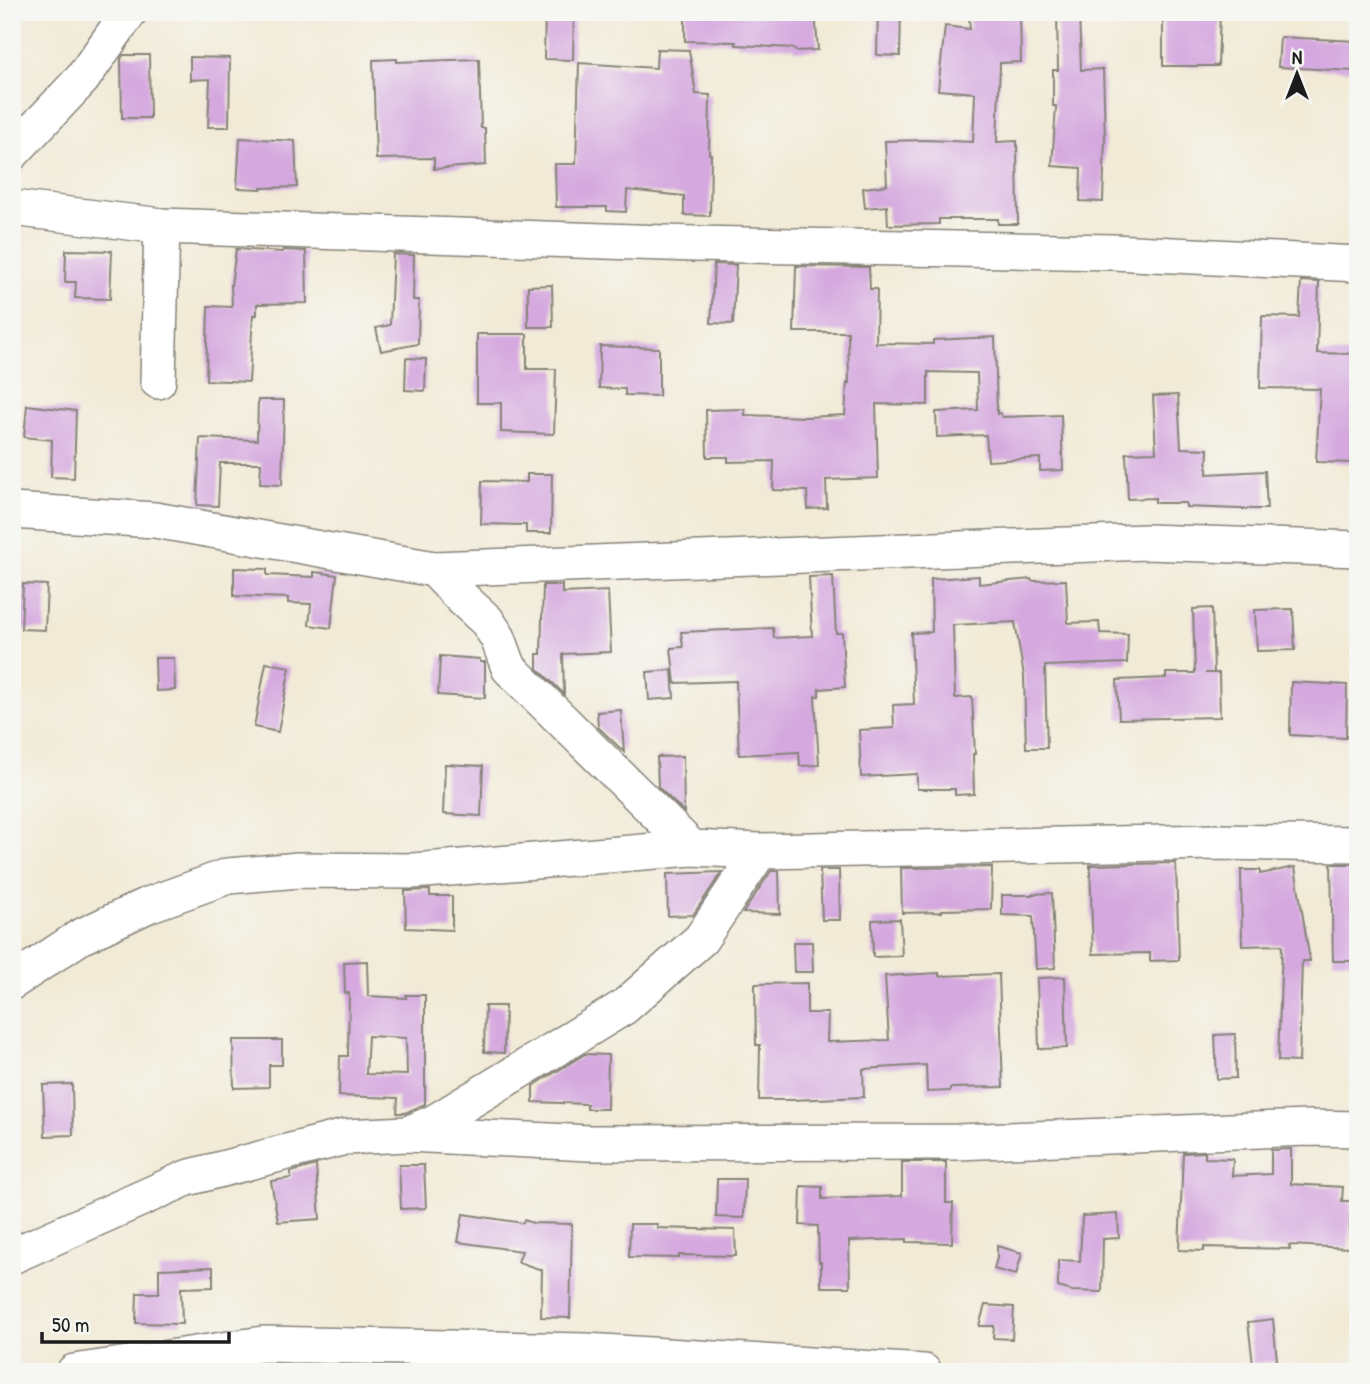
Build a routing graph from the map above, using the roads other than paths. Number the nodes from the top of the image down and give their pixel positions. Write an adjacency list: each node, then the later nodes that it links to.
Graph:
1 (129, 12): 2 (street)
2 (12, 153)
3 (12, 208): 4 (street)
4 (162, 226): 5 (street); 6 (street)
5 (1358, 264)
6 (158, 381)
7 (12, 511): 9 (street)
8 (1358, 549): 9 (street)
9 (434, 569): 11 (street)
10 (1358, 844): 12 (street)
11 (692, 848): 12 (street); 13 (street)
12 (760, 851): 15 (street)
13 (12, 982)
14 (1358, 1129): 15 (street)
15 (407, 1134): 16 (street)
16 (12, 1256)
17 (74, 1372): 18 (street)
18 (924, 1372)

